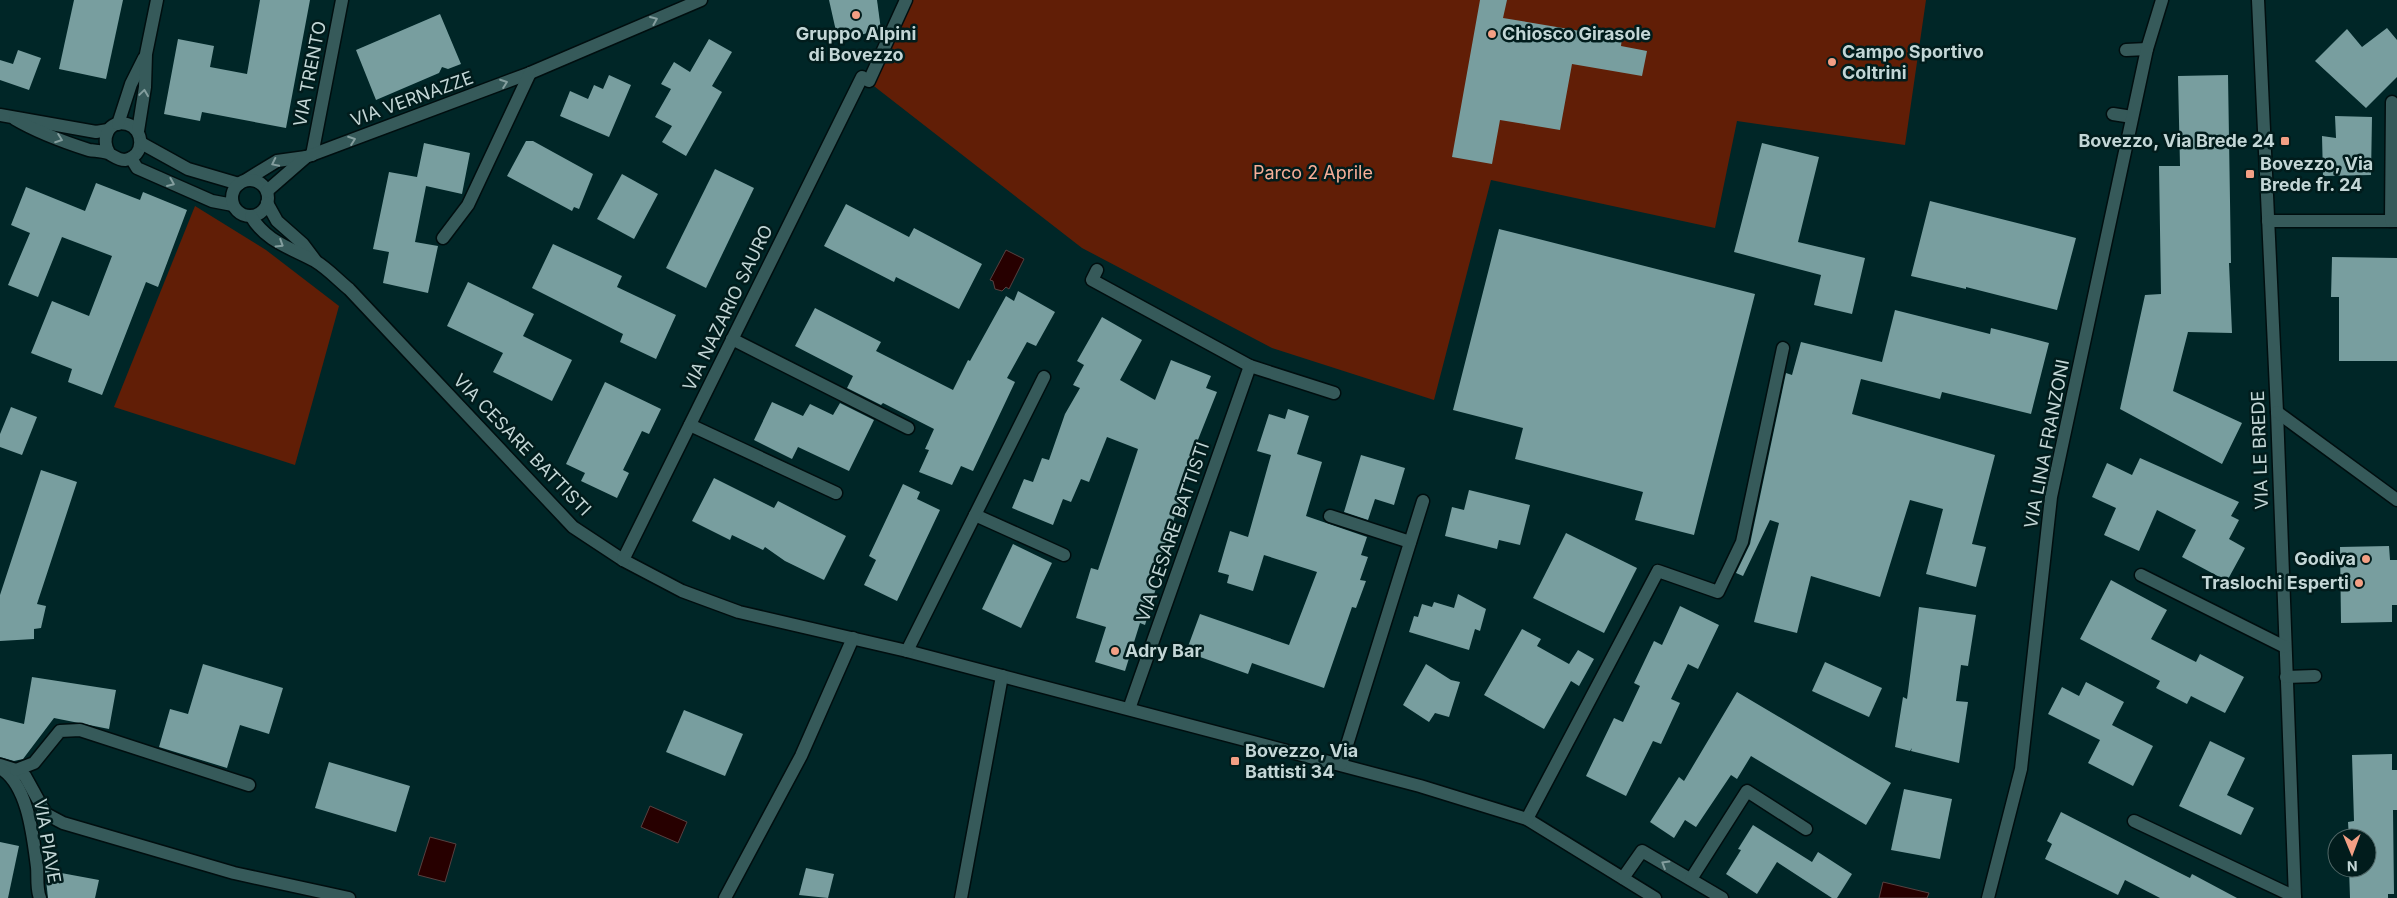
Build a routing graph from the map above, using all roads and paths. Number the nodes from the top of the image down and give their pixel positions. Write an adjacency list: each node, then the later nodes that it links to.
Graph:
1 (157, 0): 9 (street)
2 (342, 0): 19 (street, VIA TRENTO)
3 (701, 0): 10 (street, VIA VERNAZZE, one-way to 3)
4 (906, 0): 30 (street, VIA NAZARIO SAURO)
5 (2162, 0): 7 (street, VIA LINA FRANZONI)
6 (2258, 0): 25 (street, VIA LE BREDE)
7 (2147, 49): 8 (street); 14 (street, VIA LINA FRANZONI)
8 (2126, 50)
9 (146, 54): 16 (street); 17 (street, one-way to 9)
10 (530, 74): 19 (street, VIA VERNAZZE, one-way to 10); 27 (street)
11 (2392, 102): 26 (street)
12 (2113, 114): 14 (street)
13 (0, 115): 15 (street, VIA CESARE BATTISTI)
14 (2132, 117): 70 (street, VIA LINA FRANZONI)
15 (15, 119): 16 (street, VIA CESARE BATTISTI); 18 (street, VIA CESARE BATTISTI, one-way to 18)
16 (113, 127): 17 (street, VIA CESARE BATTISTI); 18 (street)
17 (139, 137): 20 (street); 21 (street, VIA CESARE BATTISTI)
18 (109, 153): 20 (street, VIA CESARE BATTISTI)
19 (309, 156): 21 (street, VIA VERNAZZE, one-way to 21); 22 (street, VIA VERNAZZE)
20 (130, 158): 23 (street, VIA CESARE BATTISTI, one-way to 23)
21 (243, 182): 22 (street, VIA CESARE BATTISTI); 23 (street)
22 (267, 197): 24 (street); 28 (street, VIA CESARE BATTISTI)
23 (233, 205): 24 (street, VIA CESARE BATTISTI)
24 (251, 216): 28 (street, VIA CESARE BATTISTI, one-way to 28)
25 (2268, 221): 26 (street); 35 (street, VIA LE BREDE)
26 (2394, 221)
27 (443, 238)
28 (316, 262): 45 (street, VIA CESARE BATTISTI)
29 (1097, 270): 32 (street)
30 (732, 339): 36 (street, VIA NAZARIO SAURO); 37 (street)
31 (1783, 348): 59 (street)
32 (1250, 366): 34 (street); 53 (street, VIA CESARE BATTISTI)
33 (1044, 376): 41 (street)
34 (1334, 393)
35 (2277, 412): 39 (street); 48 (street, VIA LE BREDE)
36 (690, 425): 38 (street); 45 (street, VIA NAZARIO SAURO)
37 (908, 428)
38 (836, 493)
39 (2397, 500)
40 (1423, 501): 43 (street)
41 (975, 515): 44 (street); 49 (street)
42 (1330, 516): 43 (street)
43 (1410, 542): 55 (street)
44 (1064, 556)
45 (623, 560): 47 (street, VIA CESARE BATTISTI)
46 (2141, 575): 48 (street)
47 (853, 638): 49 (street, VIA CESARE BATTISTI); 66 (street)
48 (2285, 647): 52 (street, VIA LE BREDE)
49 (907, 651): 50 (street, VIA CESARE BATTISTI)
50 (1002, 676): 53 (street, VIA CESARE BATTISTI); 67 (street)
51 (2315, 676): 52 (street)
52 (2286, 677): 71 (street, VIA LE BREDE)
53 (1129, 709): 55 (street, VIA CESARE BATTISTI)
54 (0, 764): 57 (street)
55 (1341, 764): 59 (street, VIA CESARE BATTISTI)
56 (0, 768): 64 (street, VIA PIAVE)
57 (16, 770): 58 (street); 65 (street)
58 (249, 785)
59 (1527, 819): 62 (street, VIA CESARE BATTISTI)
60 (2134, 821): 71 (street)
61 (1806, 829): 63 (street)
62 (1623, 878): 63 (street, one-way to 62); 68 (street, VIA CESARE BATTISTI)
63 (1691, 879): 69 (street)
64 (40, 898)
65 (349, 898)
66 (725, 898)
67 (961, 898)
68 (1655, 898)
69 (1722, 898)
70 (1988, 898)
71 (2295, 898)

